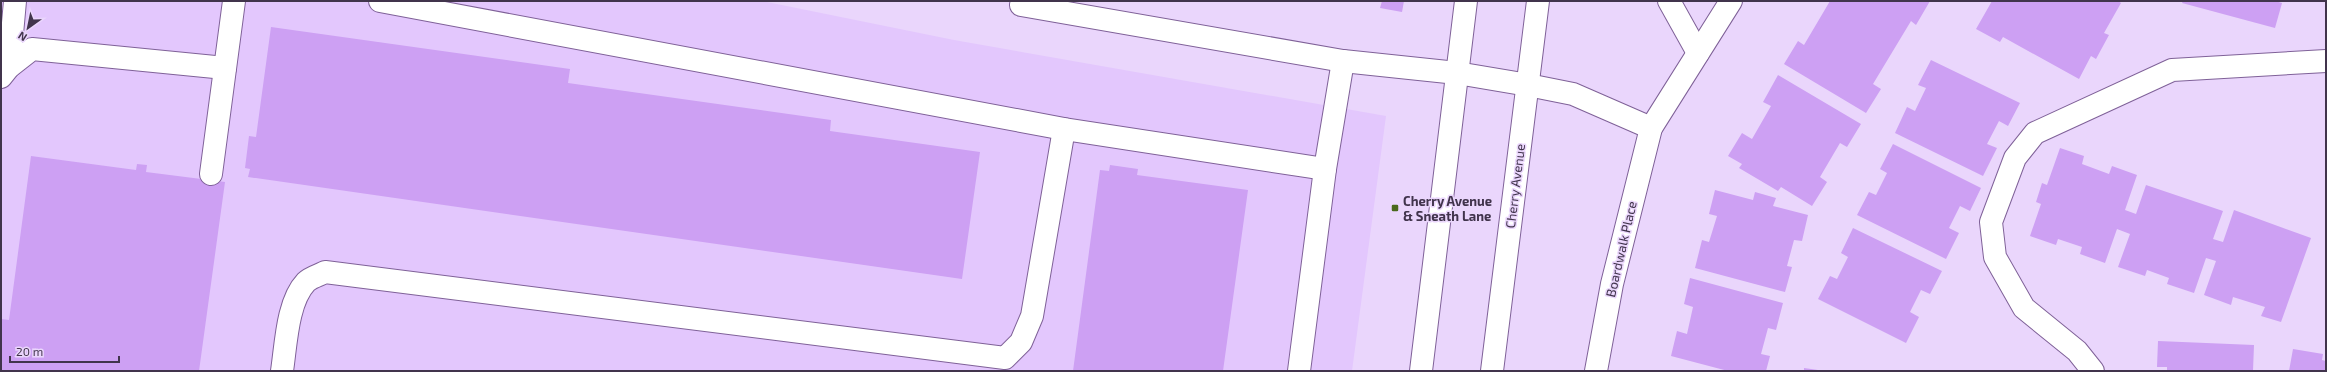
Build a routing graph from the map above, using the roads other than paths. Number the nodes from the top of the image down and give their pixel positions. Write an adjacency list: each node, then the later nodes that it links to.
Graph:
1 (14, 1): 13 (street)
2 (234, 1): 12 (street)
3 (380, 1): 17 (street)
4 (1466, 1): 14 (street)
5 (1538, 1): 15 (street, Cherry Avenue)
6 (1669, 1): 9 (street)
7 (1731, 1): 9 (street, Boardwalk Place)
8 (1021, 4): 10 (street)
9 (1698, 53): 16 (street, Boardwalk Place)
10 (1343, 61): 14 (street); 18 (street)
11 (2326, 61): 25 (street)
12 (225, 68): 13 (street); 19 (street)
13 (5, 72)
14 (1457, 73): 15 (street); 22 (street)
15 (1528, 85): 16 (street); 23 (street, Cherry Avenue)
16 (1651, 128): 24 (street, Boardwalk Place)
17 (1064, 129): 18 (street); 20 (street)
18 (1325, 169): 21 (street)
19 (211, 174)
20 (282, 371)
21 (1299, 371)
22 (1421, 371)
23 (1492, 371)
24 (1596, 371)
25 (2093, 371)

